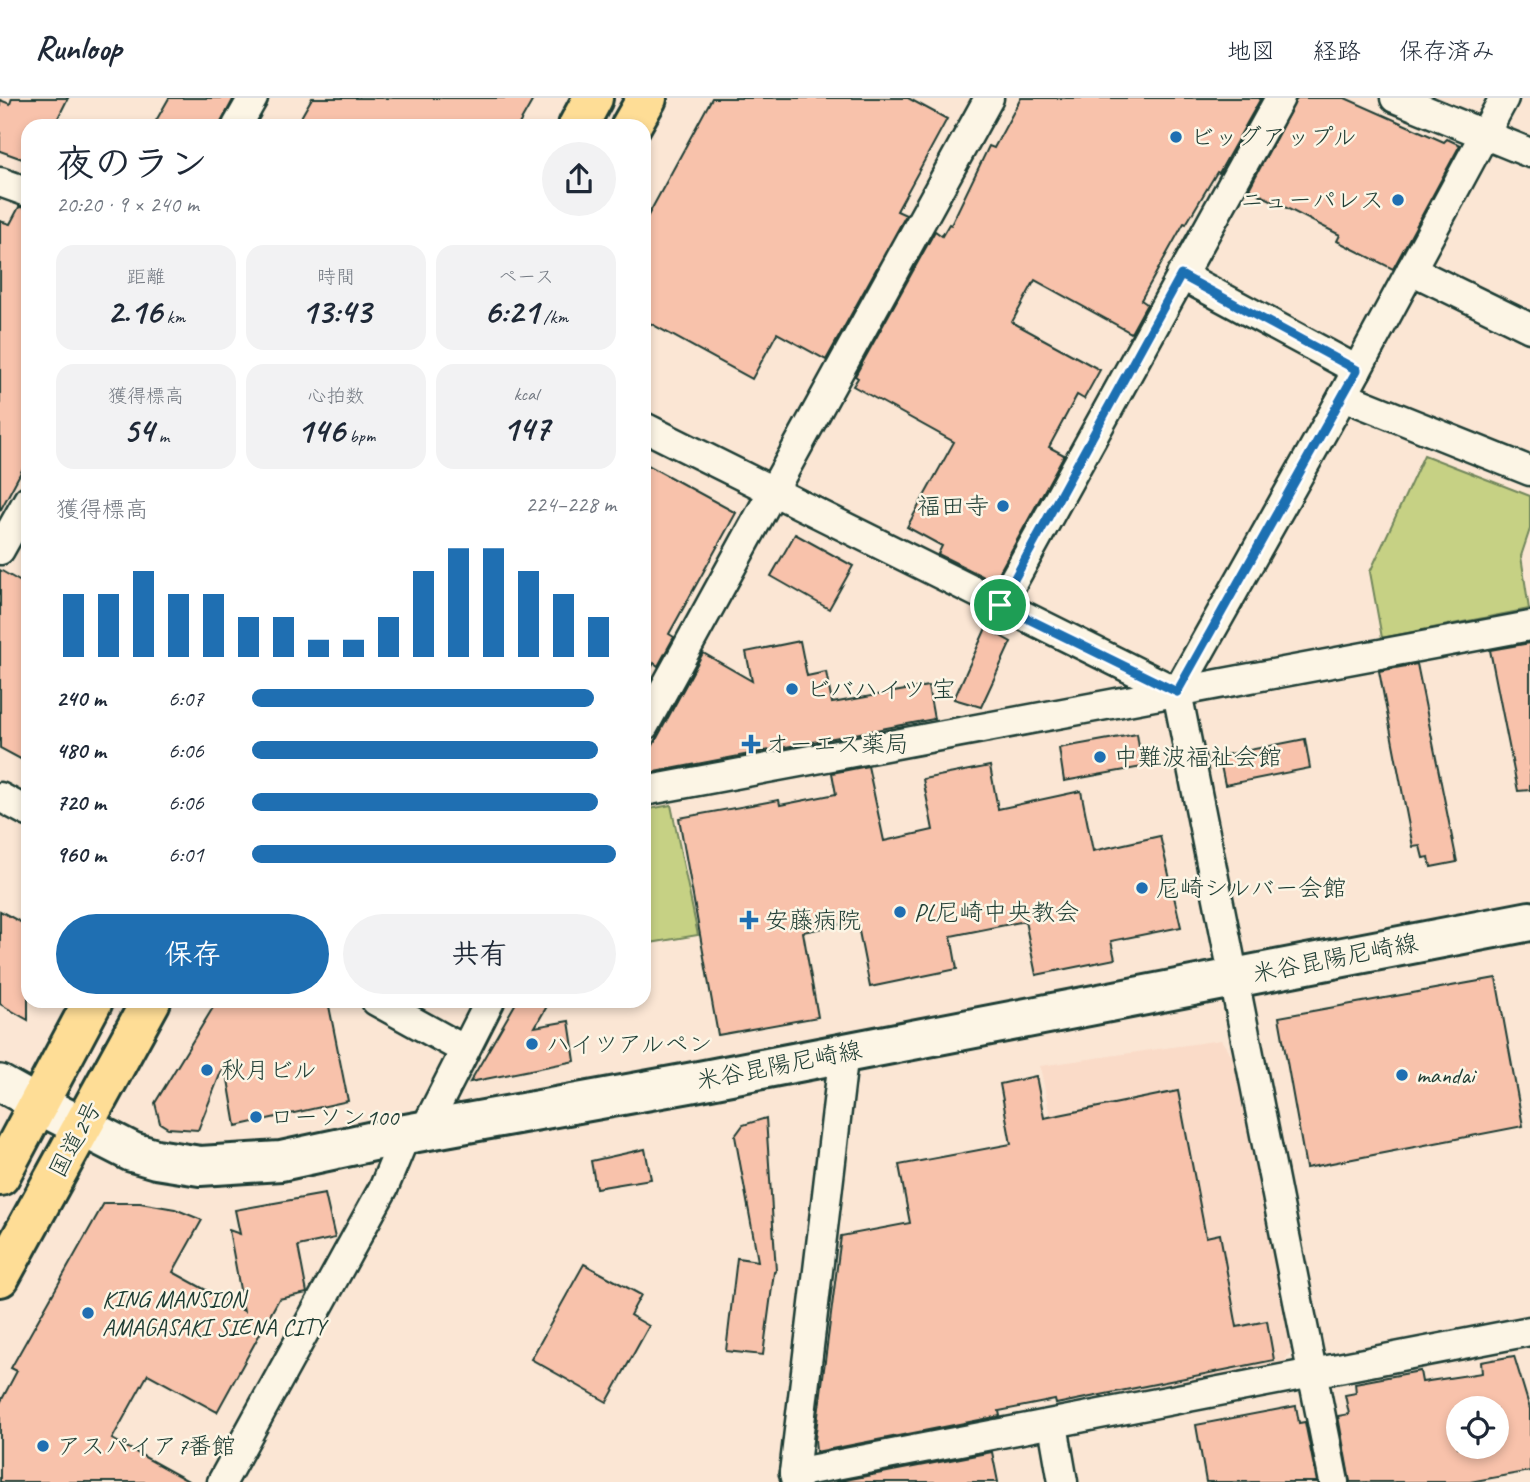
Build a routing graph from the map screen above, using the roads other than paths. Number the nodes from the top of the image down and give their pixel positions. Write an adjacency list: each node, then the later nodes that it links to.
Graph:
1 (253, 98): 8 (street)
2 (593, 98): 9 (highway)
3 (647, 98): 10 (highway)
4 (989, 98): 22 (street)
5 (1279, 98): 16 (street)
6 (1395, 98): 11 (street)
7 (1504, 98): 11 (street)
8 (241, 119)
9 (582, 119)
10 (635, 119)
11 (1485, 134): 12 (street); 15 (street)
12 (1530, 153)
13 (0, 182): 14 (street)
14 (21, 190)
15 (1411, 270): 17 (street); 18 (street)
16 (1181, 275): 18 (street); 25 (street)
17 (1530, 328)
18 (1357, 370): 19 (street)
19 (1343, 396): 21 (street); 27 (street)
20 (651, 430): 22 (street)
21 (1530, 471)
22 (773, 490): 25 (street); 28 (street)
23 (21, 512): 24 (street)
24 (0, 550)
25 (1000, 605): 27 (street)
26 (1530, 626): 27 (street)
27 (1177, 692): 29 (street); 33 (street)
28 (651, 713)
29 (651, 790)
30 (0, 797): 31 (street)
31 (21, 808)
32 (1530, 921): 33 (main road, 米谷昆陽尼崎線)
33 (1233, 977): 39 (main road, 米谷昆陽尼崎線); 47 (street)
34 (89, 1008): 41 (highway, 国道2号)
35 (147, 1008): 42 (highway, 国道2号)
36 (389, 1008): 38 (street)
37 (486, 1008): 38 (street)
38 (463, 1049): 43 (street)
39 (844, 1051): 43 (main road, 米谷昆陽尼崎線); 49 (street)
40 (0, 1083): 41 (street)
41 (36, 1103): 42 (main road, 米谷昆陽尼崎線); 44 (highway, 国道2号)
42 (81, 1125): 43 (main road, 米谷昆陽尼崎線); 45 (highway, 国道2号)
43 (415, 1132): 50 (street)
44 (0, 1177)
45 (0, 1277)
46 (1530, 1331): 47 (street)
47 (1314, 1374): 48 (street); 52 (street)
48 (1052, 1425): 49 (street); 51 (street)
49 (795, 1478)
50 (222, 1482)
51 (1063, 1482)
52 (1334, 1482)

